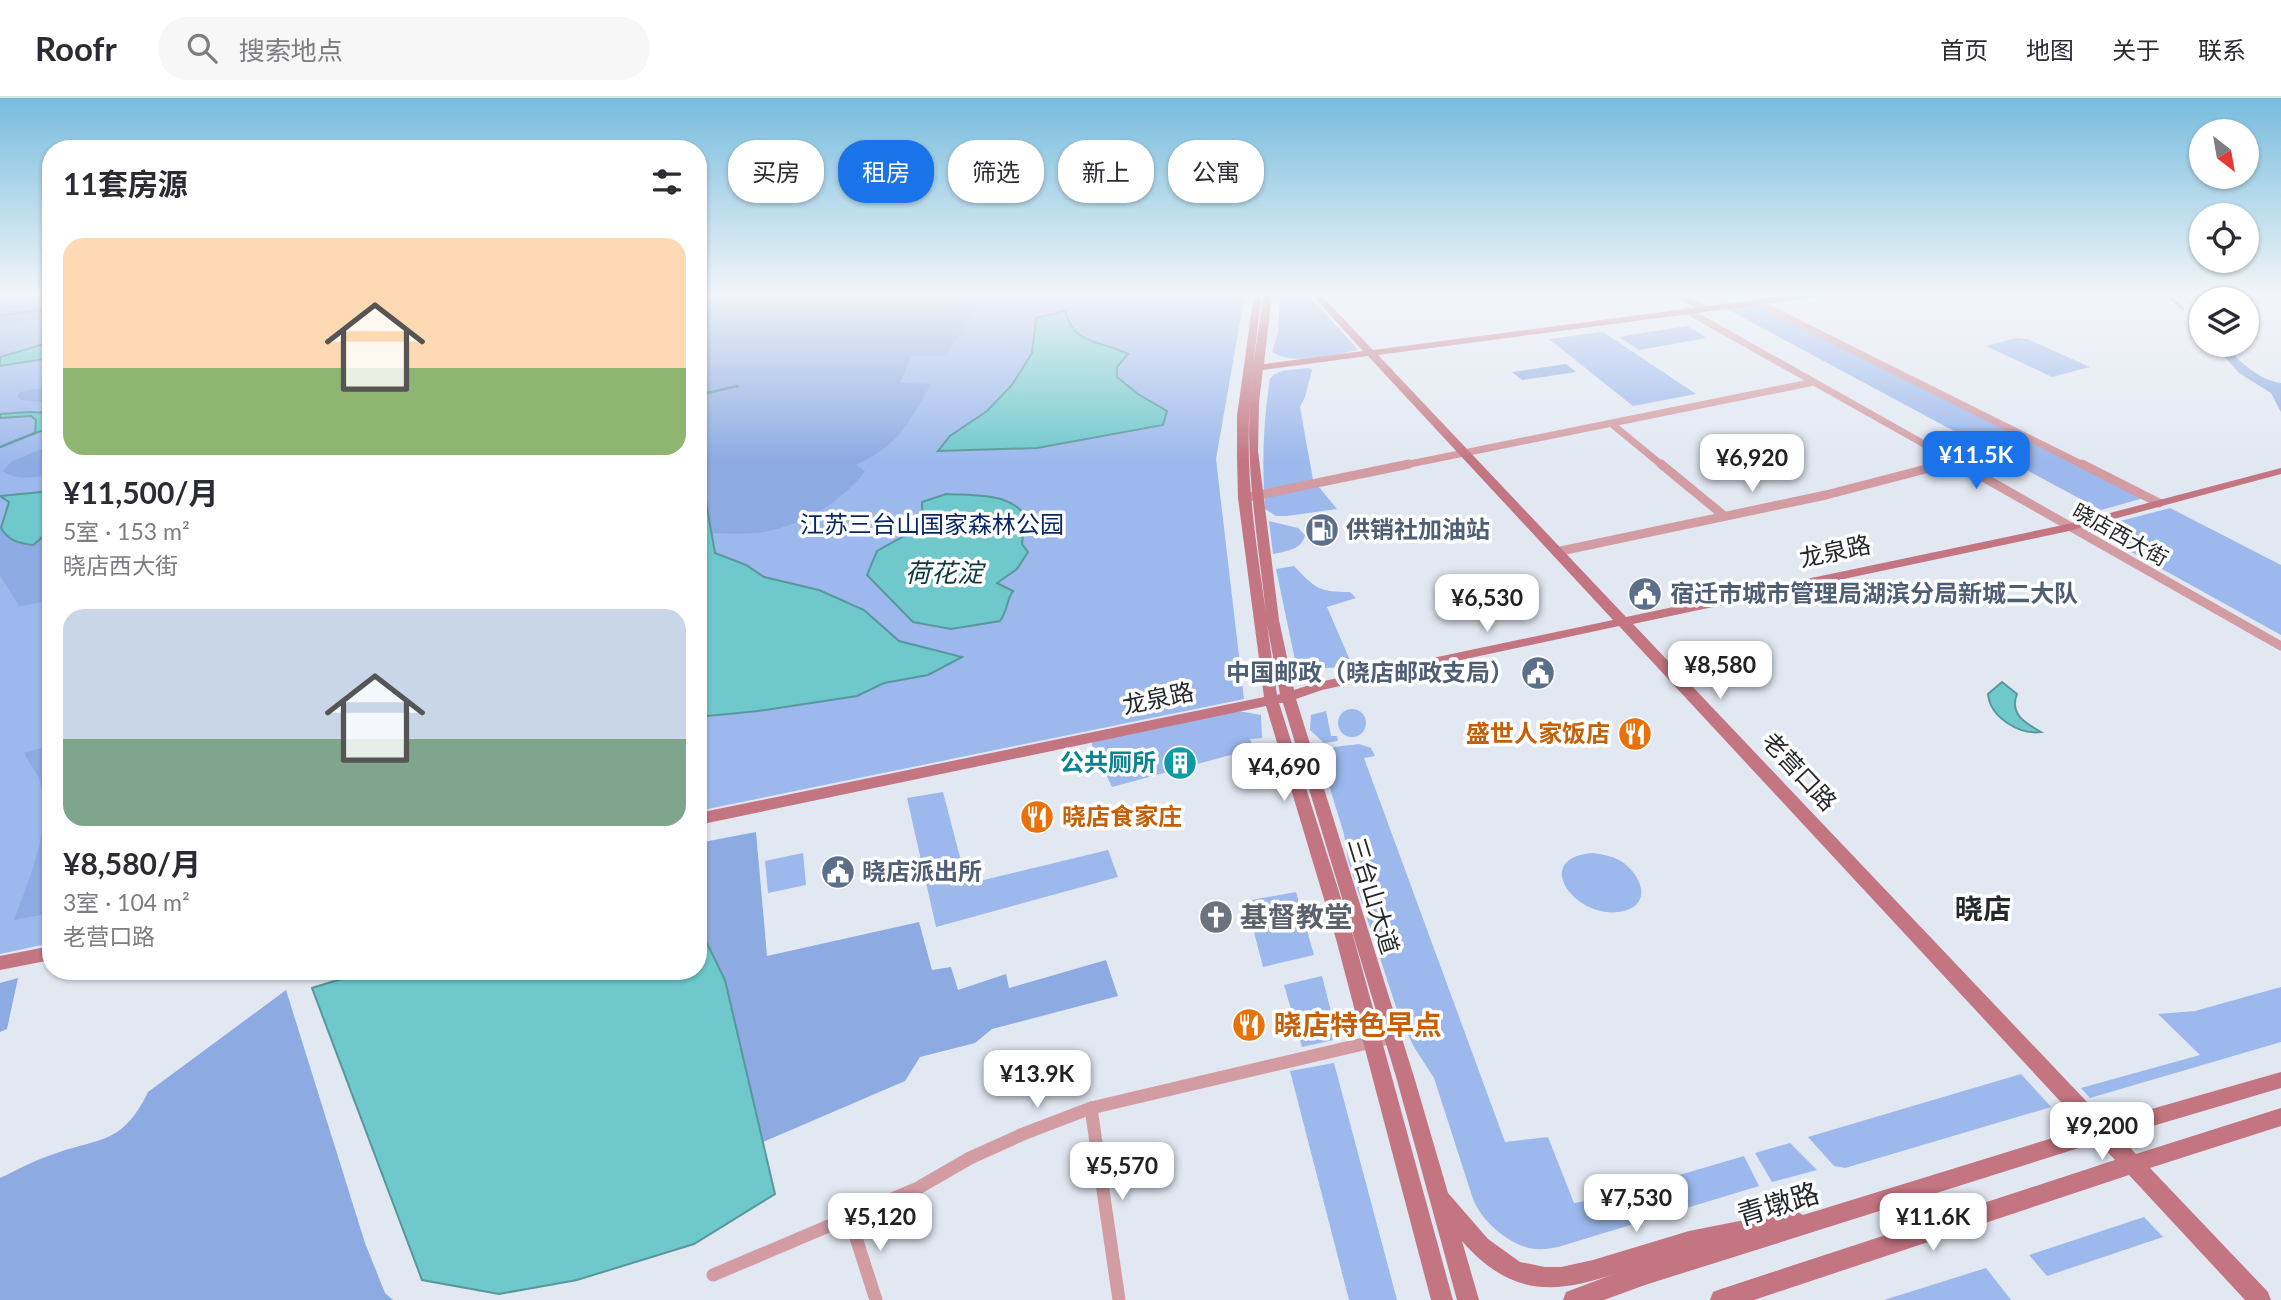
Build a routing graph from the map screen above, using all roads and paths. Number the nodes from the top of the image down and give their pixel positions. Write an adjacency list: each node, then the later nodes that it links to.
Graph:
1 (1254, 349): 8 (street, 三台山大道)
2 (1256, 349): 8 (street, 三台山大道)
3 (1366, 349): 7 (street, 老营口路)
4 (1406, 349): 7 (street)
5 (1755, 349): 9 (street, 晓店西大街)
6 (1850, 349): 15 (street)
7 (1371, 354): 8 (street); 11 (street, 老营口路)
8 (1252, 369): 14 (street, 三台山大道)
9 (1814, 382): 10 (street); 12 (street, 晓店西大街)
10 (1613, 425): 11 (street); 16 (street)
11 (1463, 455): 14 (street); 18 (street, 老营口路)
12 (1955, 462): 16 (street); 17 (street, 晓店西大街)
13 (2281, 471): 15 (street, 龙泉路)
14 (1250, 495): 21 (street, 三台山大道); 22 (street, 三台山大道)
15 (2159, 503): 17 (street, 龙泉路)
16 (1723, 514): 18 (street)
17 (2068, 527): 19 (street, 龙泉路); 20 (street, 晓店西大街)
18 (1556, 552): 19 (street, 老营口路)
19 (1623, 623): 21 (street, 龙泉路); 31 (street, 老营口路)
20 (2281, 646)
21 (1288, 698): 22 (street, 龙泉路); 26 (street, 三台山大道)
22 (1271, 701): 23 (street, 龙泉路); 27 (street, 三台山大道)
23 (707, 818)
24 (42, 955): 25 (street)
25 (0, 963)
26 (1393, 1037): 27 (street); 33 (street, 三台山大道)
27 (1373, 1042): 29 (street); 39 (street, 三台山大道)
28 (2281, 1080): 31 (street, 青墩路)
29 (1091, 1108): 35 (street); 38 (street)
30 (2281, 1117): 32 (street)
31 (2102, 1132): 32 (street, 老营口路); 34 (street, 青墩路)
32 (2131, 1163): 42 (street); 43 (street, 老营口路)
33 (1437, 1192): 34 (street); 40 (street, 三台山大道)
34 (1852, 1210): 41 (street, 青墩路)
35 (849, 1216): 36 (street); 37 (street)
36 (713, 1275)
37 (876, 1300)
38 (1119, 1300)
39 (1442, 1300)
40 (1468, 1300)
41 (1574, 1300)
42 (1721, 1300)
43 (2260, 1300)

